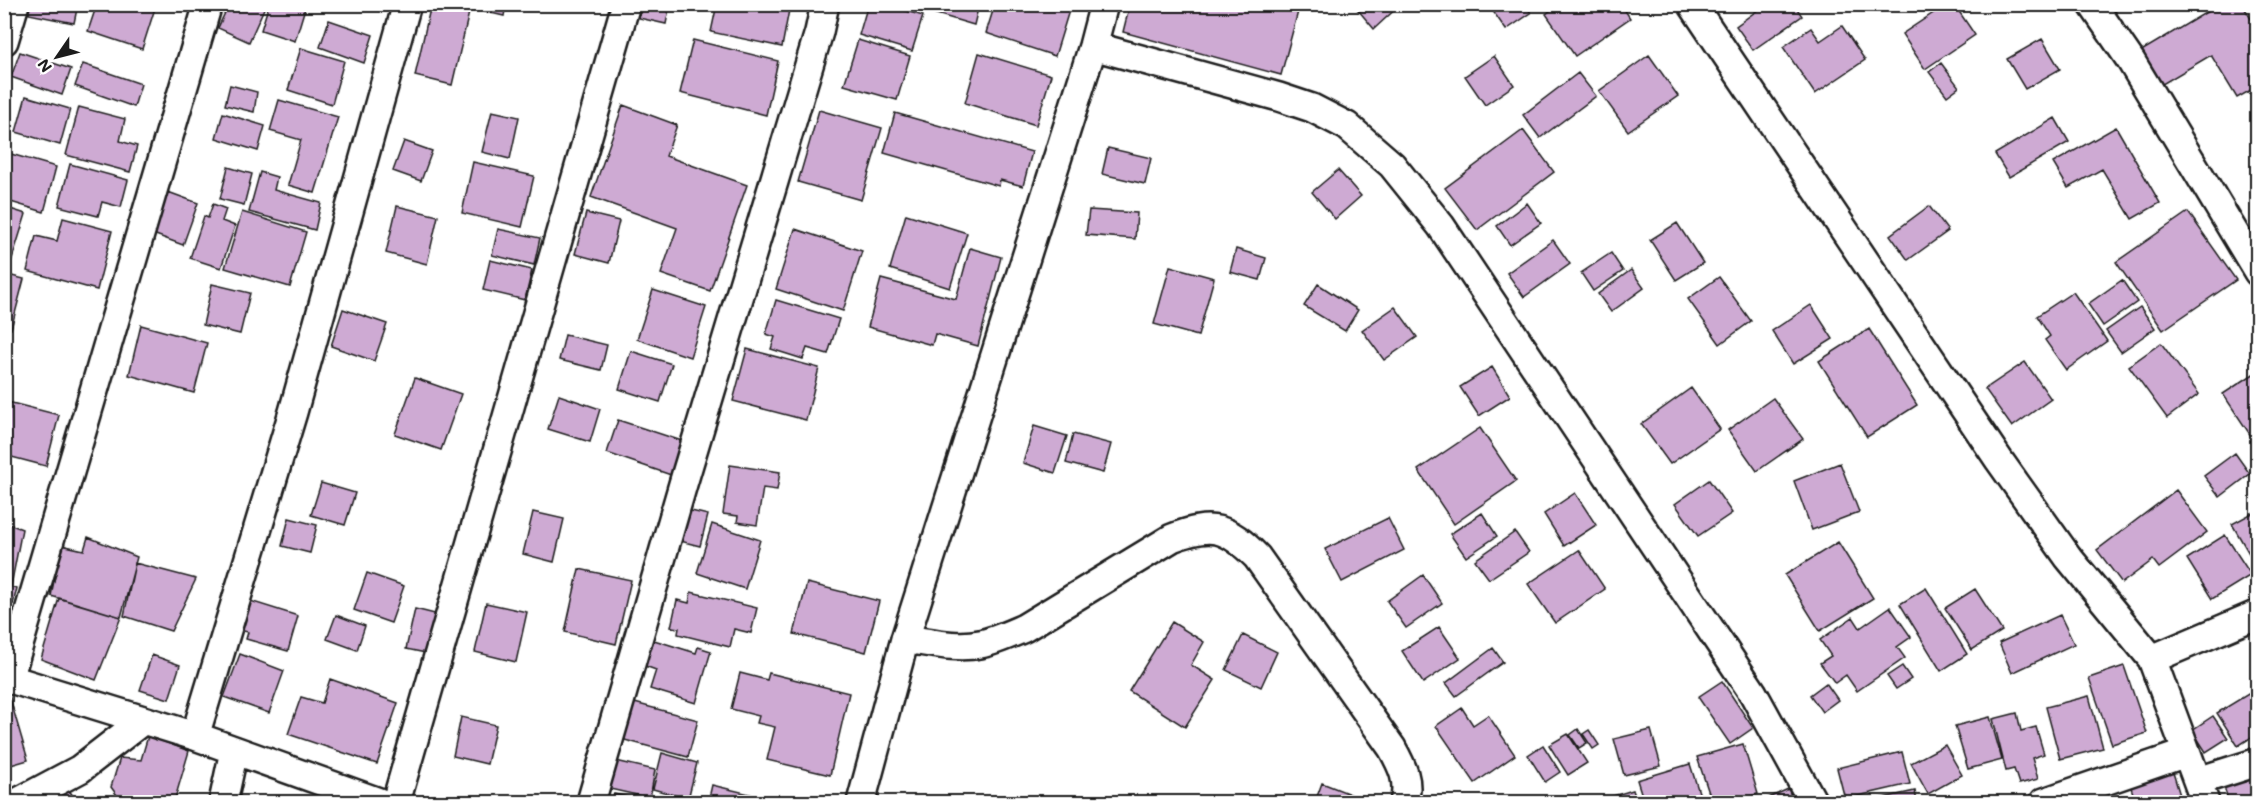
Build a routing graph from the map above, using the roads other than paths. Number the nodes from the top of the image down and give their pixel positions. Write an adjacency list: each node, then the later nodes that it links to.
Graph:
1 (15, 4): 9 (street)
2 (208, 4): 15 (street)
3 (407, 4): 17 (street)
4 (626, 4): 25 (street)
5 (825, 4): 26 (street)
6 (1104, 4): 10 (street)
7 (1692, 4): 14 (street)
8 (2092, 4): 11 (street)
9 (4, 40)
10 (1093, 46): 13 (street); 29 (street)
11 (2258, 272)
12 (2258, 614): 14 (street)
13 (905, 639): 27 (street); 28 (street)
14 (2152, 659): 19 (street)
15 (7, 678): 16 (street)
16 (141, 721): 17 (street); 22 (street)
17 (195, 736): 18 (street)
18 (234, 751): 23 (street); 24 (street)
19 (2186, 753): 21 (street); 30 (street)
20 (2258, 762): 21 (street)
21 (2202, 792)
22 (18, 802)
23 (223, 802)
24 (379, 802)
25 (396, 802)
26 (591, 802)
27 (861, 802)
28 (1404, 802)
29 (1813, 802)
30 (2044, 802)

